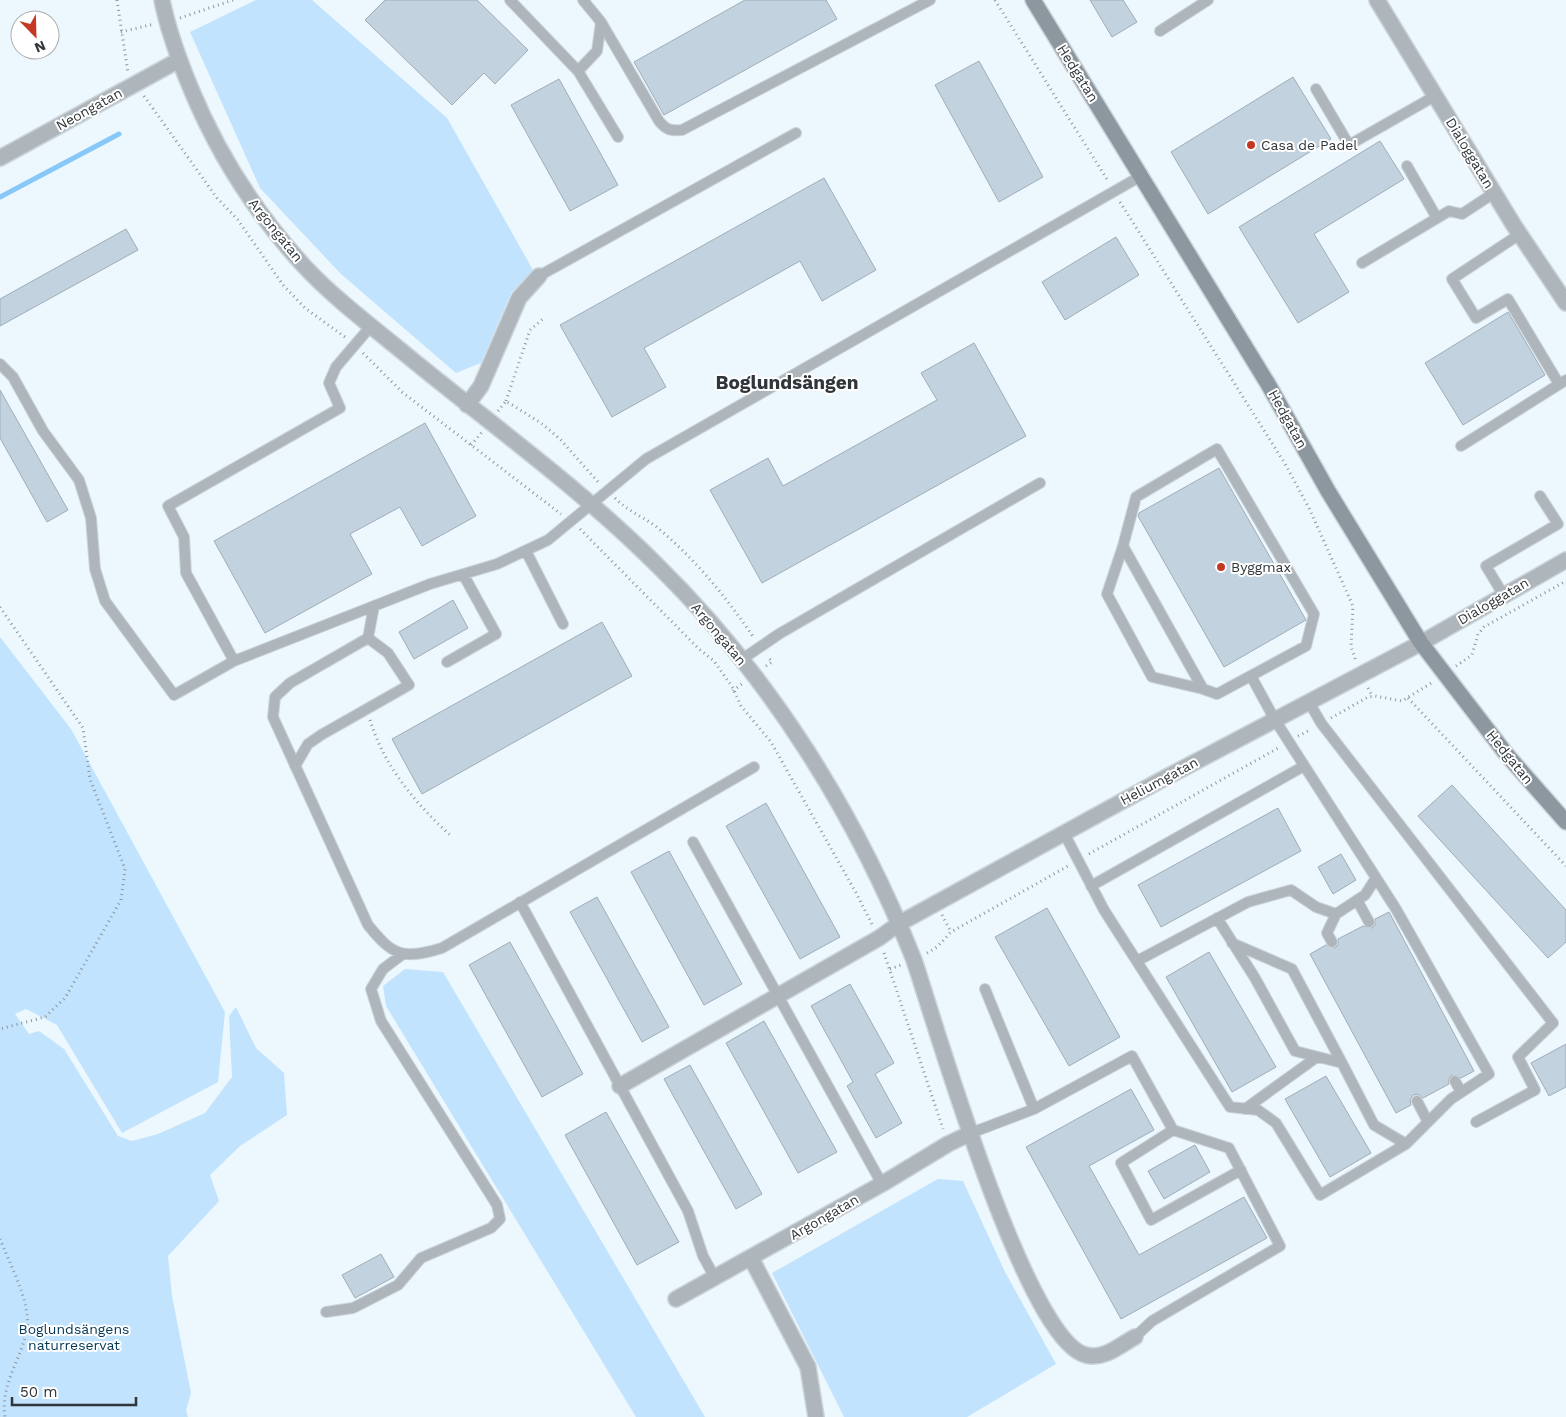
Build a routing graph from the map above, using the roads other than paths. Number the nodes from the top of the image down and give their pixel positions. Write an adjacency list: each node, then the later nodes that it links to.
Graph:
1 (162, 0): 10 (street, Argongatan)
2 (510, 0): 11 (lane)
3 (583, 0): 8 (lane)
4 (930, 0): 8 (lane)
5 (1033, 0): 18 (street, Hedgatan)
6 (1208, 0): 9 (lane)
7 (1377, 0): 13 (street, Dialoggatan)
8 (601, 22): 11 (lane)
9 (1160, 31)
10 (179, 60): 16 (street, Neongatan); 25 (street, Argongatan)
11 (578, 71): 15 (lane)
12 (1316, 89): 13 (lane)
13 (1435, 96): 19 (street, Dialoggatan)
14 (796, 133): 23 (lane)
15 (618, 137)
16 (0, 158)
17 (1407, 166): 20 (lane)
18 (1141, 176): 32 (lane); 41 (street, Hedgatan)
19 (1494, 193): 20 (lane); 21 (street, Dialoggatan)
20 (1437, 218): 22 (lane)
21 (1520, 234): 24 (street, Dialoggatan); 27 (lane)
22 (1362, 263)
23 (539, 276): 28 (street)
24 (1566, 303)
25 (371, 326): 28 (street, Argongatan); 43 (lane)
26 (0, 364): 43 (lane)
27 (1563, 382): 29 (lane)
28 (467, 405): 32 (street, Argongatan)
29 (1461, 446)
30 (1040, 483): 42 (lane)
31 (1540, 496): 37 (lane)
32 (592, 504): 34 (lane); 42 (street, Argongatan)
33 (1123, 546): 45 (lane); 46 (lane); 46 (lane)
34 (526, 551): 36 (lane); 39 (lane)
35 (1566, 560): 37 (street, Dialoggatan)
36 (463, 574): 38 (lane); 44 (lane)
37 (1504, 596): 41 (street, Dialoggatan)
38 (374, 606): 40 (lane); 43 (lane)
39 (563, 624)
40 (368, 638): 49 (lane); 49 (lane)
41 (1421, 643): 47 (street, Heliumgatan); 52 (street, Hedgatan)
42 (741, 660): 62 (street, Argongatan)
43 (234, 661)
44 (447, 662)
45 (1251, 676): 46 (lane); 48 (lane)
46 (1203, 689)
47 (1309, 702): 48 (street, Heliumgatan); 78 (lane)
48 (1275, 720): 50 (lane); 53 (street, Heliumgatan)
49 (295, 766): 65 (lane)
50 (1304, 766): 55 (lane); 56 (lane)
51 (754, 767): 58 (lane)
52 (1566, 822)
53 (1064, 833): 56 (lane); 62 (street, Heliumgatan)
54 (693, 842): 68 (lane)
55 (1376, 878): 57 (lane); 73 (lane)
56 (1091, 886): 66 (lane)
57 (1357, 900): 59 (lane); 61 (lane)
58 (520, 902): 65 (lane); 72 (lane)
59 (1336, 914): 60 (lane); 63 (lane)
60 (1217, 918): 64 (lane); 66 (lane)
61 (1369, 922)
62 (900, 923): 68 (street); 80 (street, Argongatan)
63 (1332, 942)
64 (1232, 943): 69 (lane); 70 (lane)
65 (403, 954): 87 (lane)
66 (1137, 961): 76 (lane)
67 (985, 989): 75 (lane)
68 (777, 996): 72 (street); 83 (lane)
69 (1317, 1057): 70 (lane); 76 (lane)
70 (1342, 1063): 81 (lane)
71 (1455, 1081): 73 (lane)
72 (620, 1086): 85 (lane)
73 (1461, 1092): 77 (lane)
74 (1417, 1101): 77 (lane)
75 (1034, 1109): 79 (lane); 80 (lane)
76 (1245, 1109): 81 (lane)
77 (1428, 1122): 81 (lane)
78 (1476, 1122)
79 (1173, 1130): 82 (lane); 82 (lane)
80 (971, 1133): 83 (street, Argongatan); 88 (street, Argongatan)
81 (1406, 1144)
82 (1241, 1170): 88 (lane)
83 (882, 1184): 84 (street, Argongatan)
84 (751, 1258): 85 (street, Argongatan); 89 (street)
85 (715, 1278): 86 (street, Argongatan)
86 (676, 1299)
87 (326, 1312)
88 (1135, 1337)
89 (816, 1417)

